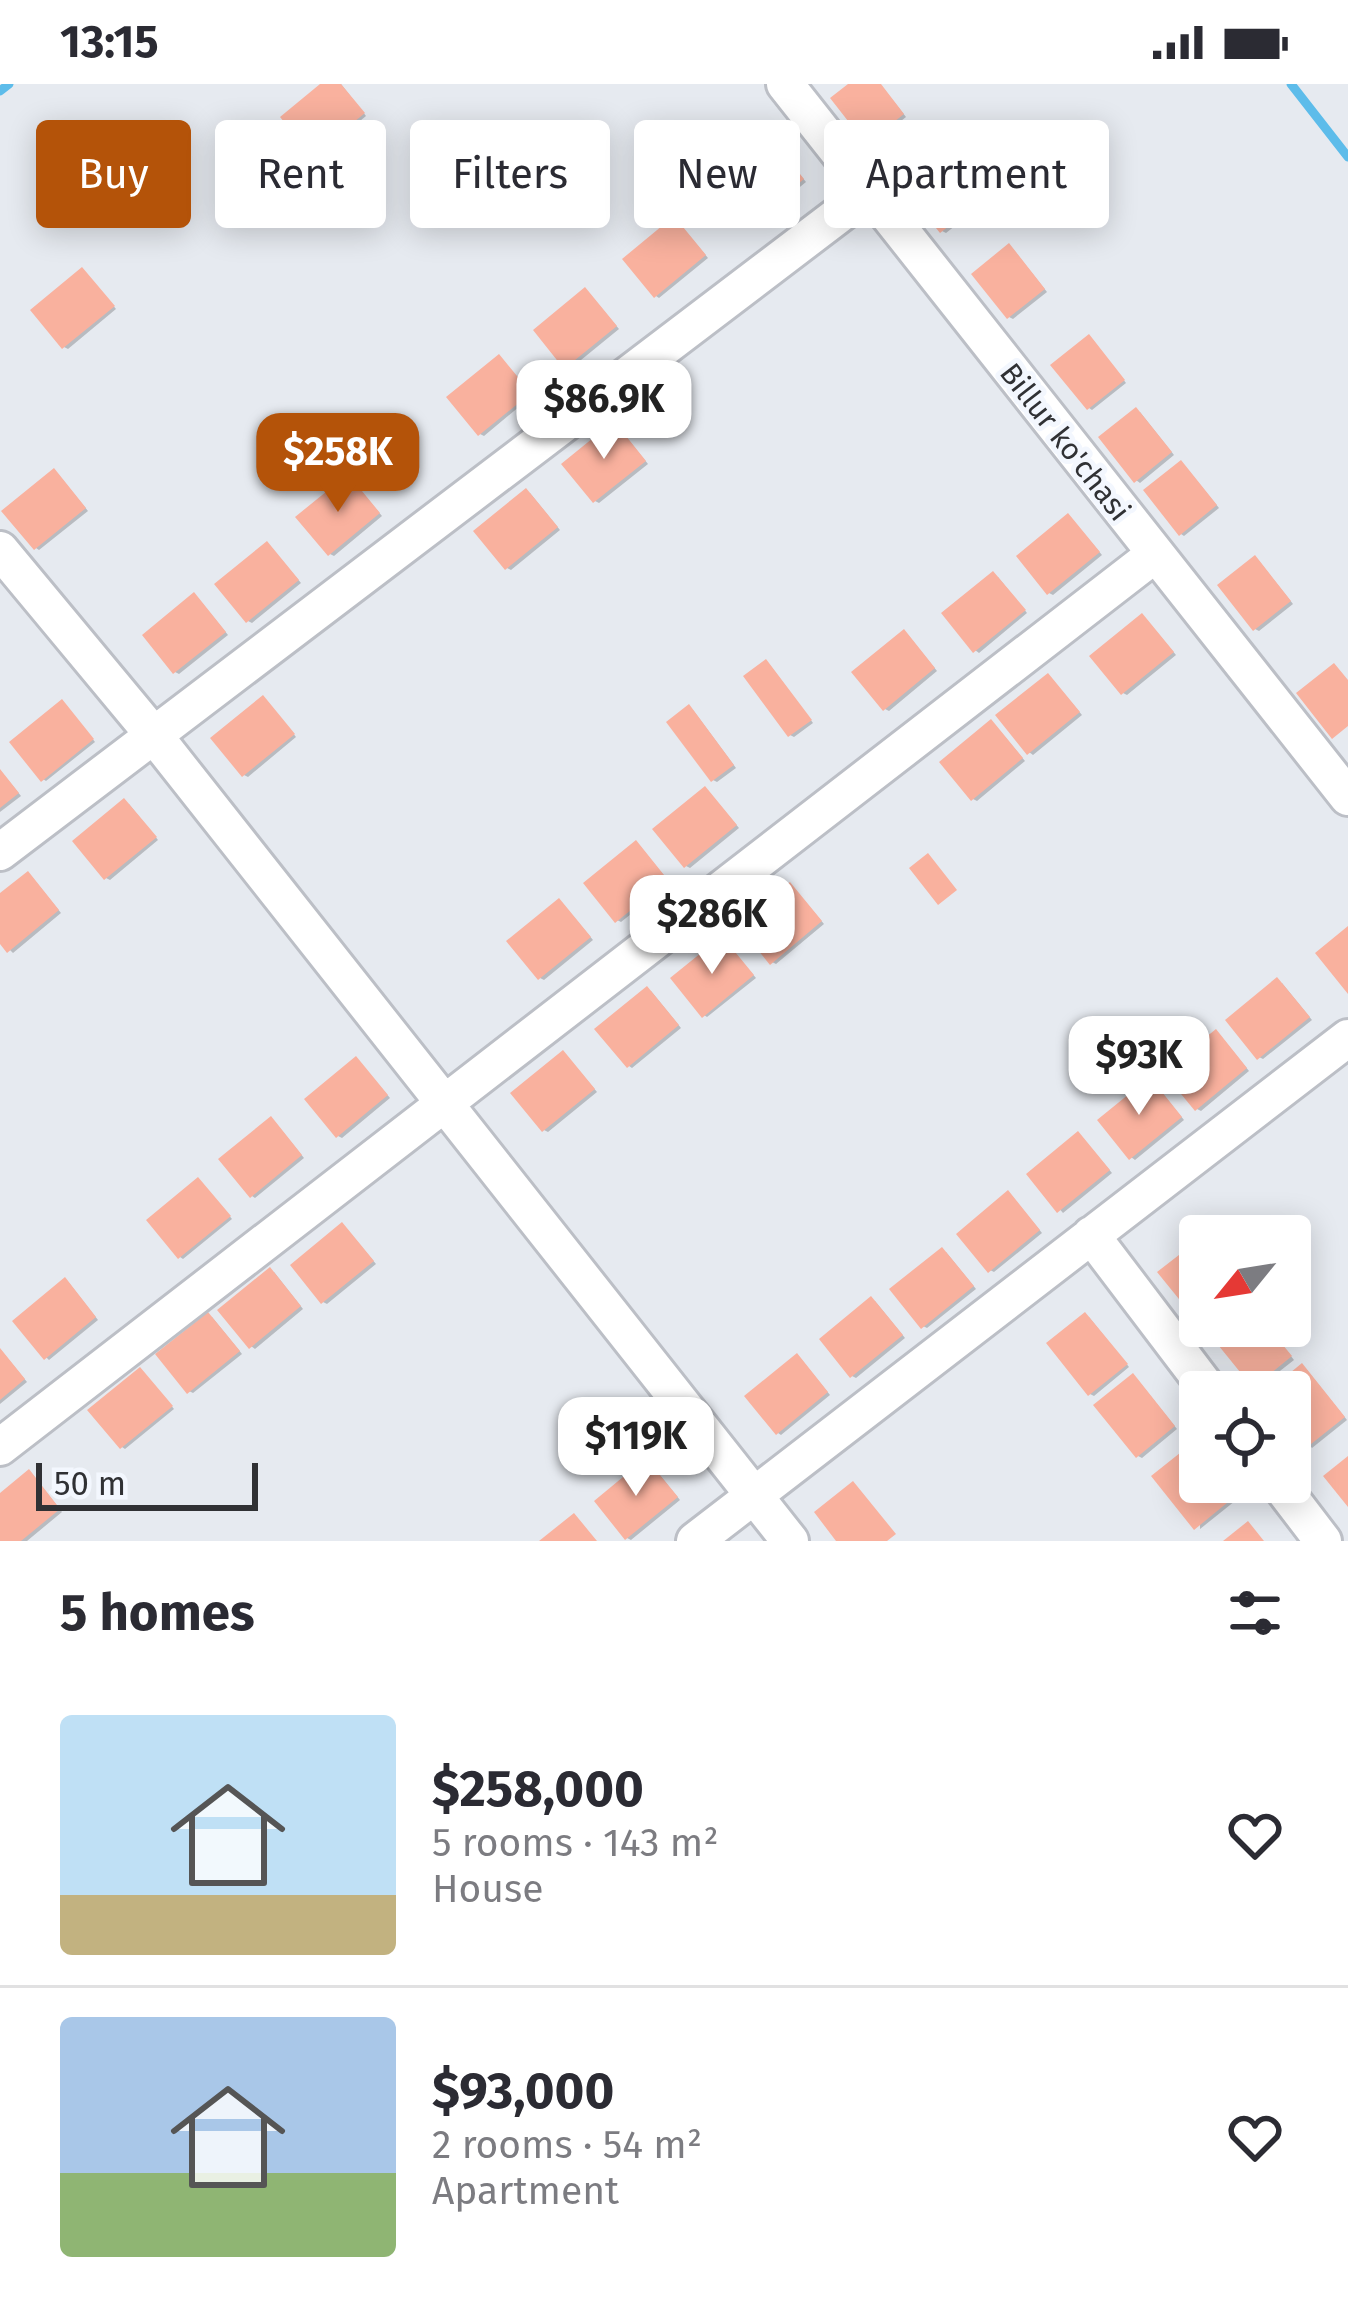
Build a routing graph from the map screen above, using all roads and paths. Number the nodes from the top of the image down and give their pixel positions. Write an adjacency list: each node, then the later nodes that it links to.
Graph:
1 (785, 84): 2 (street, Billur ko'chasi)
2 (824, 133)
3 (824, 226): 7 (street)
4 (900, 228): 6 (street, Billur ko'chasi)
5 (0, 550): 7 (street)
6 (1154, 555): 8 (street, Billur ko'chasi); 11 (street)
7 (152, 733): 9 (street); 11 (street)
8 (1348, 797)
9 (0, 852)
10 (1348, 1038): 12 (street)
11 (442, 1102): 14 (street); 15 (street)
12 (1091, 1235): 13 (street); 15 (street)
13 (1194, 1371)
14 (0, 1447)
15 (753, 1493): 17 (street); 18 (street)
16 (1295, 1503): 19 (street)
17 (695, 1541)
18 (790, 1541)
19 (1323, 1541)

